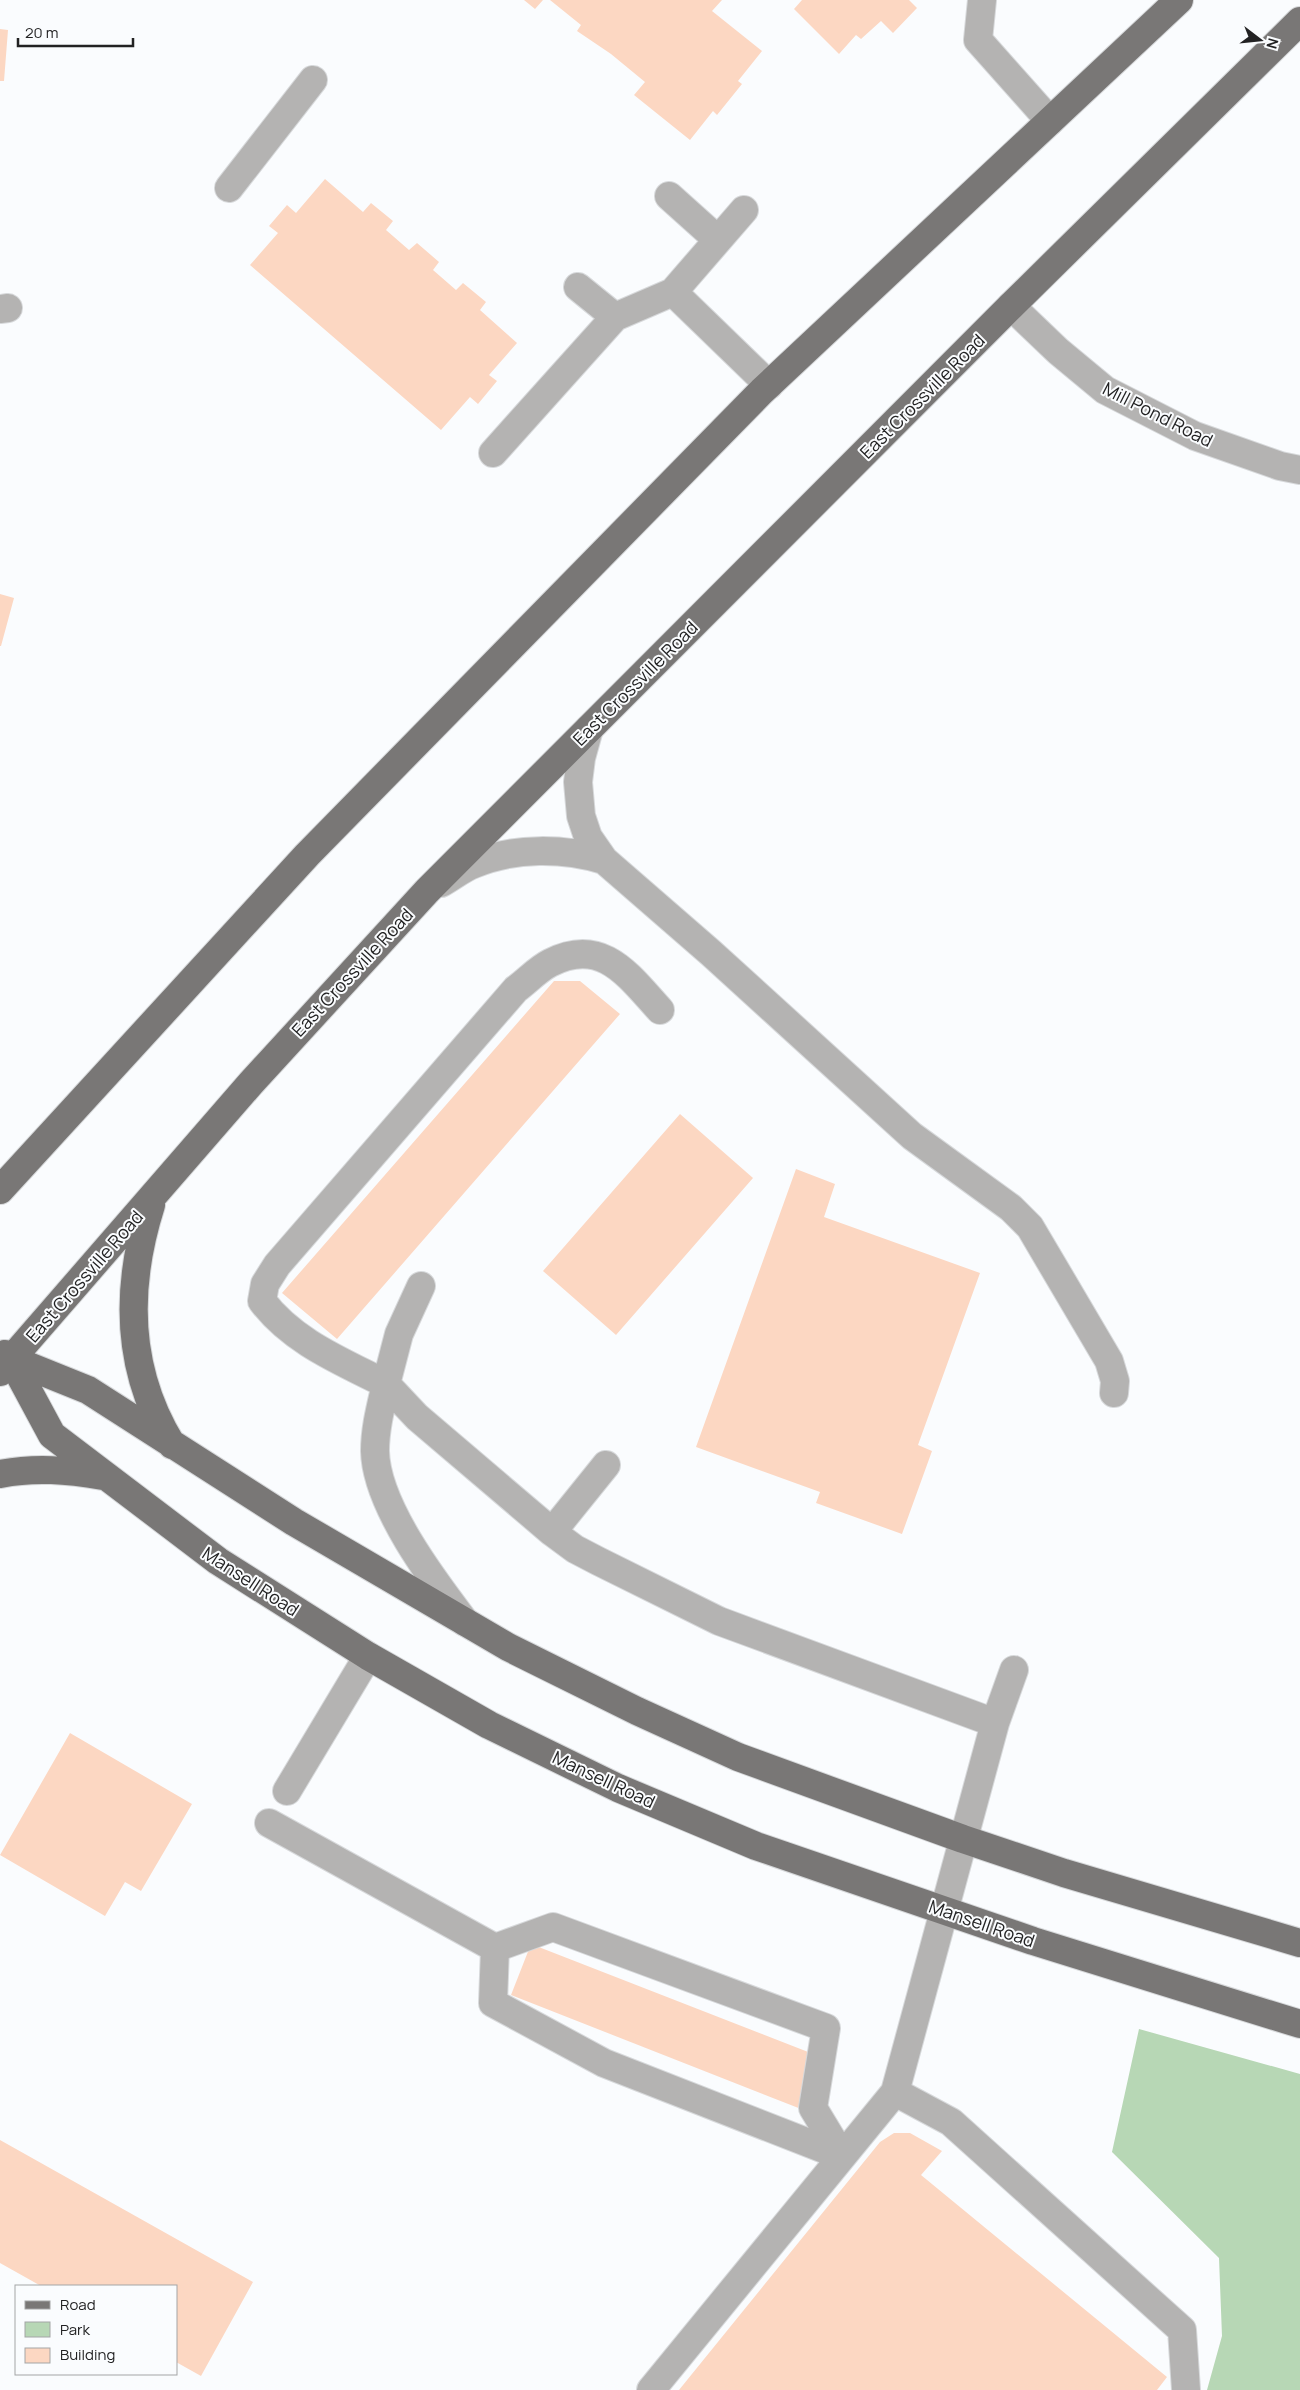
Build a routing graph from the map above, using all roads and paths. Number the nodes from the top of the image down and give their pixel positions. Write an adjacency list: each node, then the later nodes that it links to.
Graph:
1 (982, 0): 5 (street)
2 (1179, 0): 5 (main road)
3 (1300, 21): 12 (main road, East Crossville Road)
4 (313, 80): 6 (street)
5 (1050, 121): 14 (main road)
6 (228, 188)
7 (669, 196): 9 (street)
8 (744, 210): 9 (street)
9 (718, 240): 11 (street)
10 (578, 287): 13 (street)
11 (673, 292): 13 (street); 14 (street)
12 (1011, 306): 16 (street, Mill Pond Road); 17 (main road, East Crossville Road)
13 (615, 317): 15 (street)
14 (769, 385): 21 (main road)
15 (493, 453)
16 (1300, 470)
17 (588, 730): 18 (street); 19 (main road, East Crossville Road)
18 (604, 860): 19 (street); 26 (street)
19 (427, 891): 22 (main road, East Crossville Road)
20 (660, 1010): 25 (street)
21 (0, 1190)
22 (154, 1196): 24 (main road, East Crossville Road); 27 (main road)
23 (421, 1286): 25 (street)
24 (4, 1360): 27 (main road); 30 (main road, Mansell Road)
25 (386, 1384): 31 (street); 32 (street)
26 (1114, 1393)
27 (174, 1448): 32 (main road)
28 (606, 1464): 31 (street)
29 (0, 1474): 30 (main road)
30 (107, 1477): 33 (main road, Mansell Road)
31 (552, 1532): 35 (street)
32 (465, 1622): 38 (main road)
33 (368, 1656): 36 (street); 39 (main road, Mansell Road)
34 (1014, 1670): 35 (street)
35 (995, 1724): 38 (street)
36 (287, 1791)
37 (269, 1823): 41 (street)
38 (962, 1839): 39 (street); 40 (main road)
39 (945, 1911): 42 (main road, Mansell Road); 43 (street)
40 (1300, 1944)
41 (495, 1948): 44 (street); 44 (street)
42 (1300, 2024)
43 (895, 2092): 44 (street); 46 (street)
44 (842, 2156): 45 (street)
45 (651, 2390)
46 (1186, 2390)

